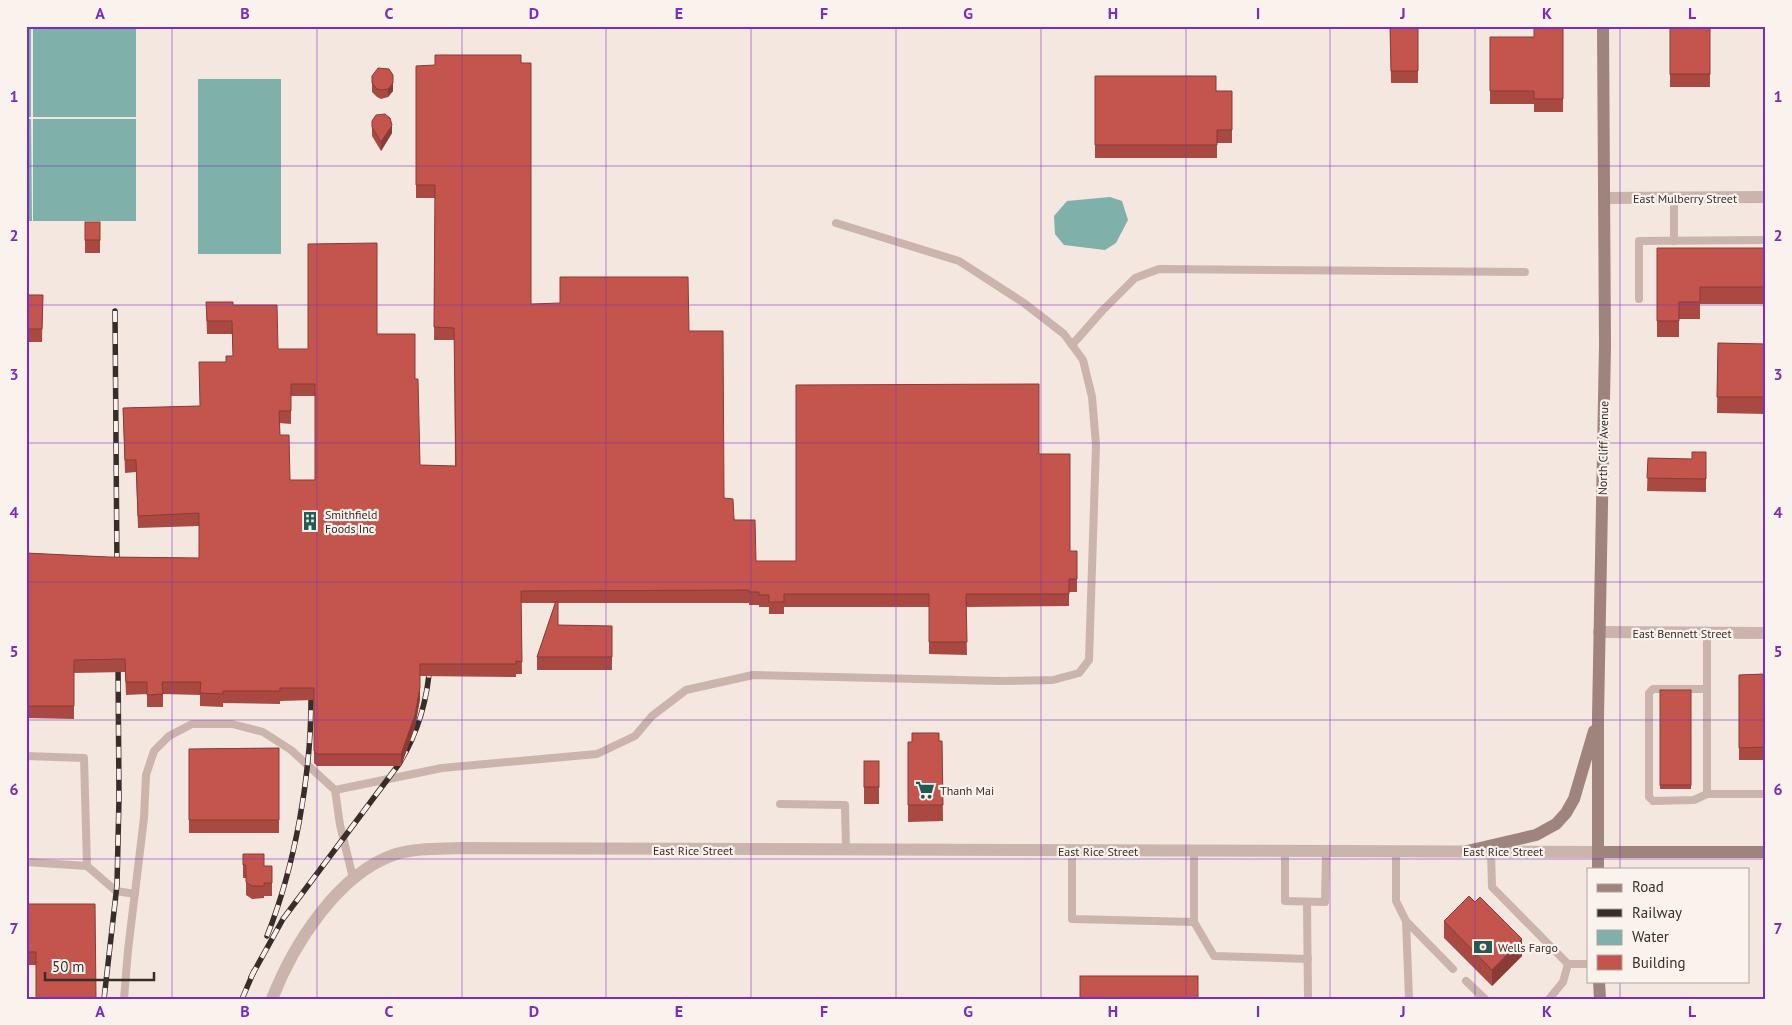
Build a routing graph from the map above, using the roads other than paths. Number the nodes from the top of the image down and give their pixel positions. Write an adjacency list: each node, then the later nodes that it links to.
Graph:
1 (1603, 26): 3 (main road, North Cliff Avenue)
2 (1766, 197): 4 (street, East Mulberry Street)
3 (1604, 198): 4 (street, East Mulberry Street); 11 (main road, North Cliff Avenue)
4 (1674, 198): 7 (lane)
5 (836, 223): 10 (lane)
6 (1766, 240): 7 (lane)
7 (1674, 241): 9 (lane)
8 (1525, 272): 10 (lane)
9 (1639, 299)
10 (1072, 345): 17 (lane)
11 (1599, 632): 12 (street, East Bennett Street); 15 (main road, North Cliff Avenue)
12 (1707, 633): 13 (street, East Bennett Street); 14 (lane)
13 (1766, 633)
14 (1707, 689): 18 (lane); 18 (lane)
15 (1598, 717): 27 (main road); 29 (main road, North Cliff Avenue)
16 (26, 756): 32 (lane)
17 (335, 790): 34 (lane); 35 (lane)
18 (1707, 794): 19 (lane)
19 (1766, 794)
20 (780, 804): 21 (lane)
21 (846, 850): 22 (street, East Rice Street); 34 (street, East Rice Street)
22 (1072, 850): 23 (street, East Rice Street); 37 (lane)
23 (1194, 851): 24 (street, East Rice Street); 37 (lane)
24 (1285, 851): 25 (street, East Rice Street); 36 (lane)
25 (1326, 851): 26 (street, East Rice Street); 36 (lane)
26 (1396, 851): 27 (street, East Rice Street); 38 (lane)
27 (1467, 851): 28 (street, East Rice Street)
28 (1491, 851): 29 (street, East Rice Street); 40 (lane)
29 (1598, 852): 30 (main road, East Rice Street); 33 (main road, North Cliff Avenue)
30 (1766, 852)
31 (26, 862): 32 (lane)
32 (87, 866): 35 (lane)
33 (1598, 868)
34 (353, 878): 46 (street, East Rice Street)
35 (134, 894): 45 (lane)
36 (1308, 902): 39 (lane)
37 (1194, 922): 39 (lane)
38 (1406, 922): 42 (lane); 48 (lane)
39 (1308, 958): 47 (lane)
40 (1568, 964): 41 (lane); 50 (lane)
41 (1587, 964)
42 (1453, 969)
43 (1466, 981): 49 (lane)
44 (1599, 982): 51 (main road)
45 (124, 999)
46 (272, 999)
47 (1308, 999)
48 (1409, 999)
49 (1484, 999)
50 (1549, 999)
51 (1600, 999)

